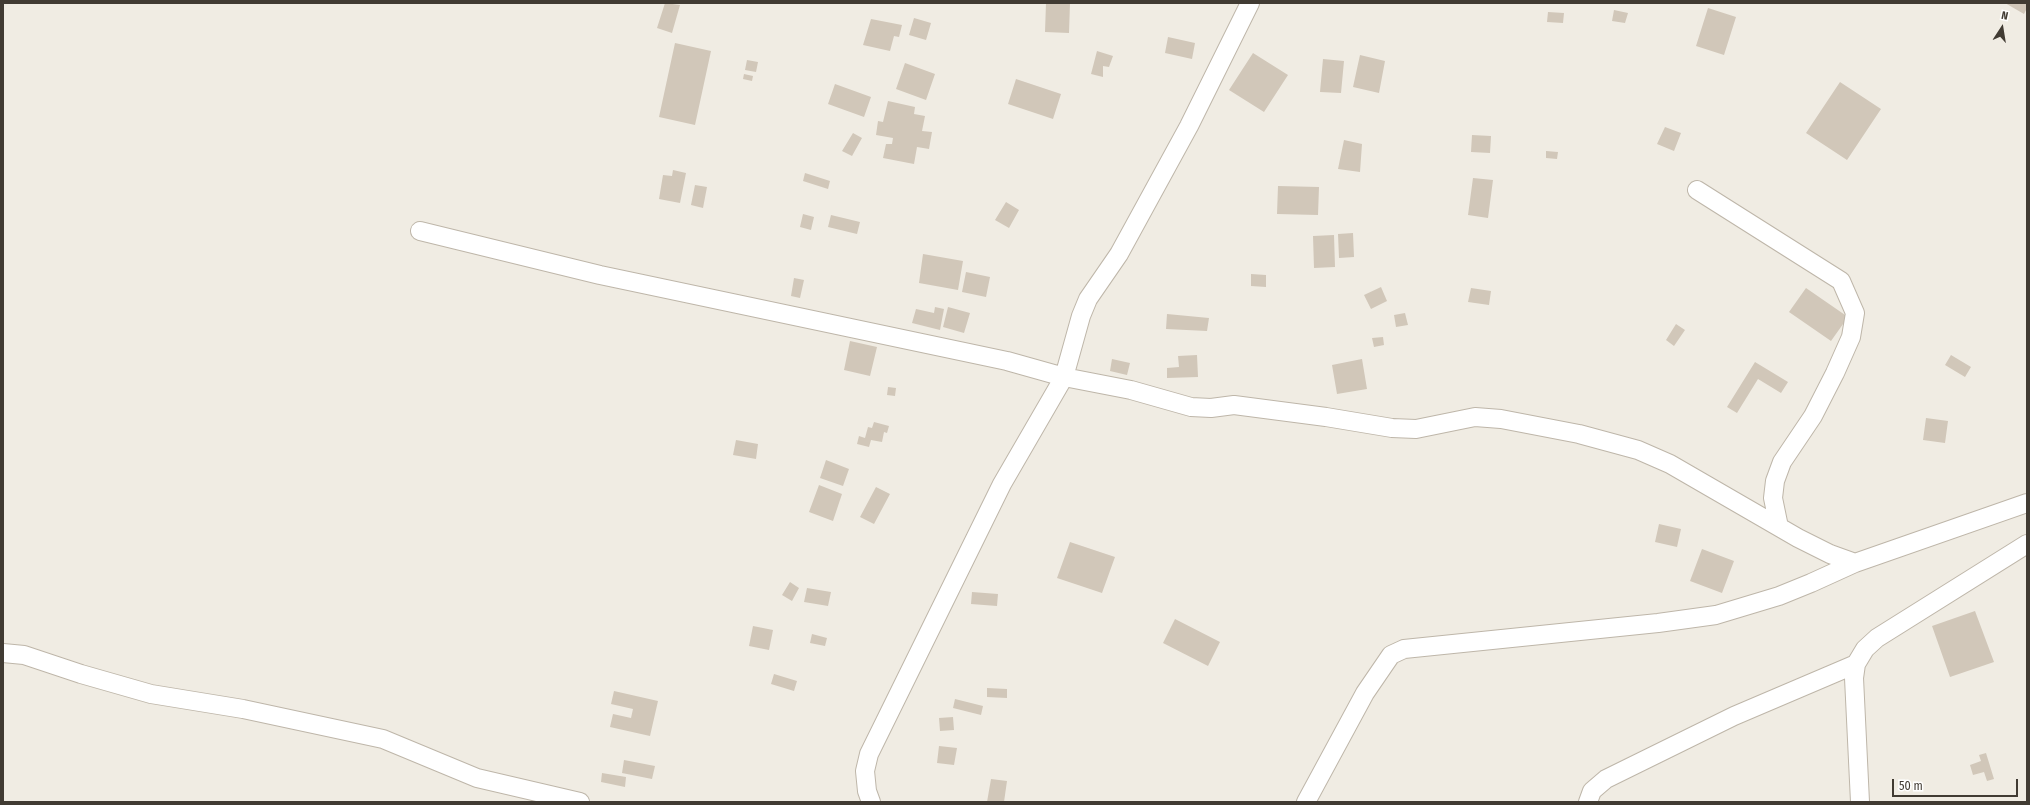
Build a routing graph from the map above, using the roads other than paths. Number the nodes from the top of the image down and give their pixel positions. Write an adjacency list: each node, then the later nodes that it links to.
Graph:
1 (1250, 3): 4 (street)
2 (1697, 190): 6 (street)
3 (420, 232): 4 (street)
4 (1064, 377): 6 (street); 12 (street)
5 (2027, 503): 8 (street)
6 (1779, 527): 8 (street)
7 (2027, 544): 10 (street)
8 (1855, 563): 13 (street)
9 (3, 653): 11 (street)
10 (1856, 664): 14 (street); 15 (street)
11 (580, 802)
12 (871, 802)
13 (1306, 802)
14 (1588, 802)
15 (1860, 802)

